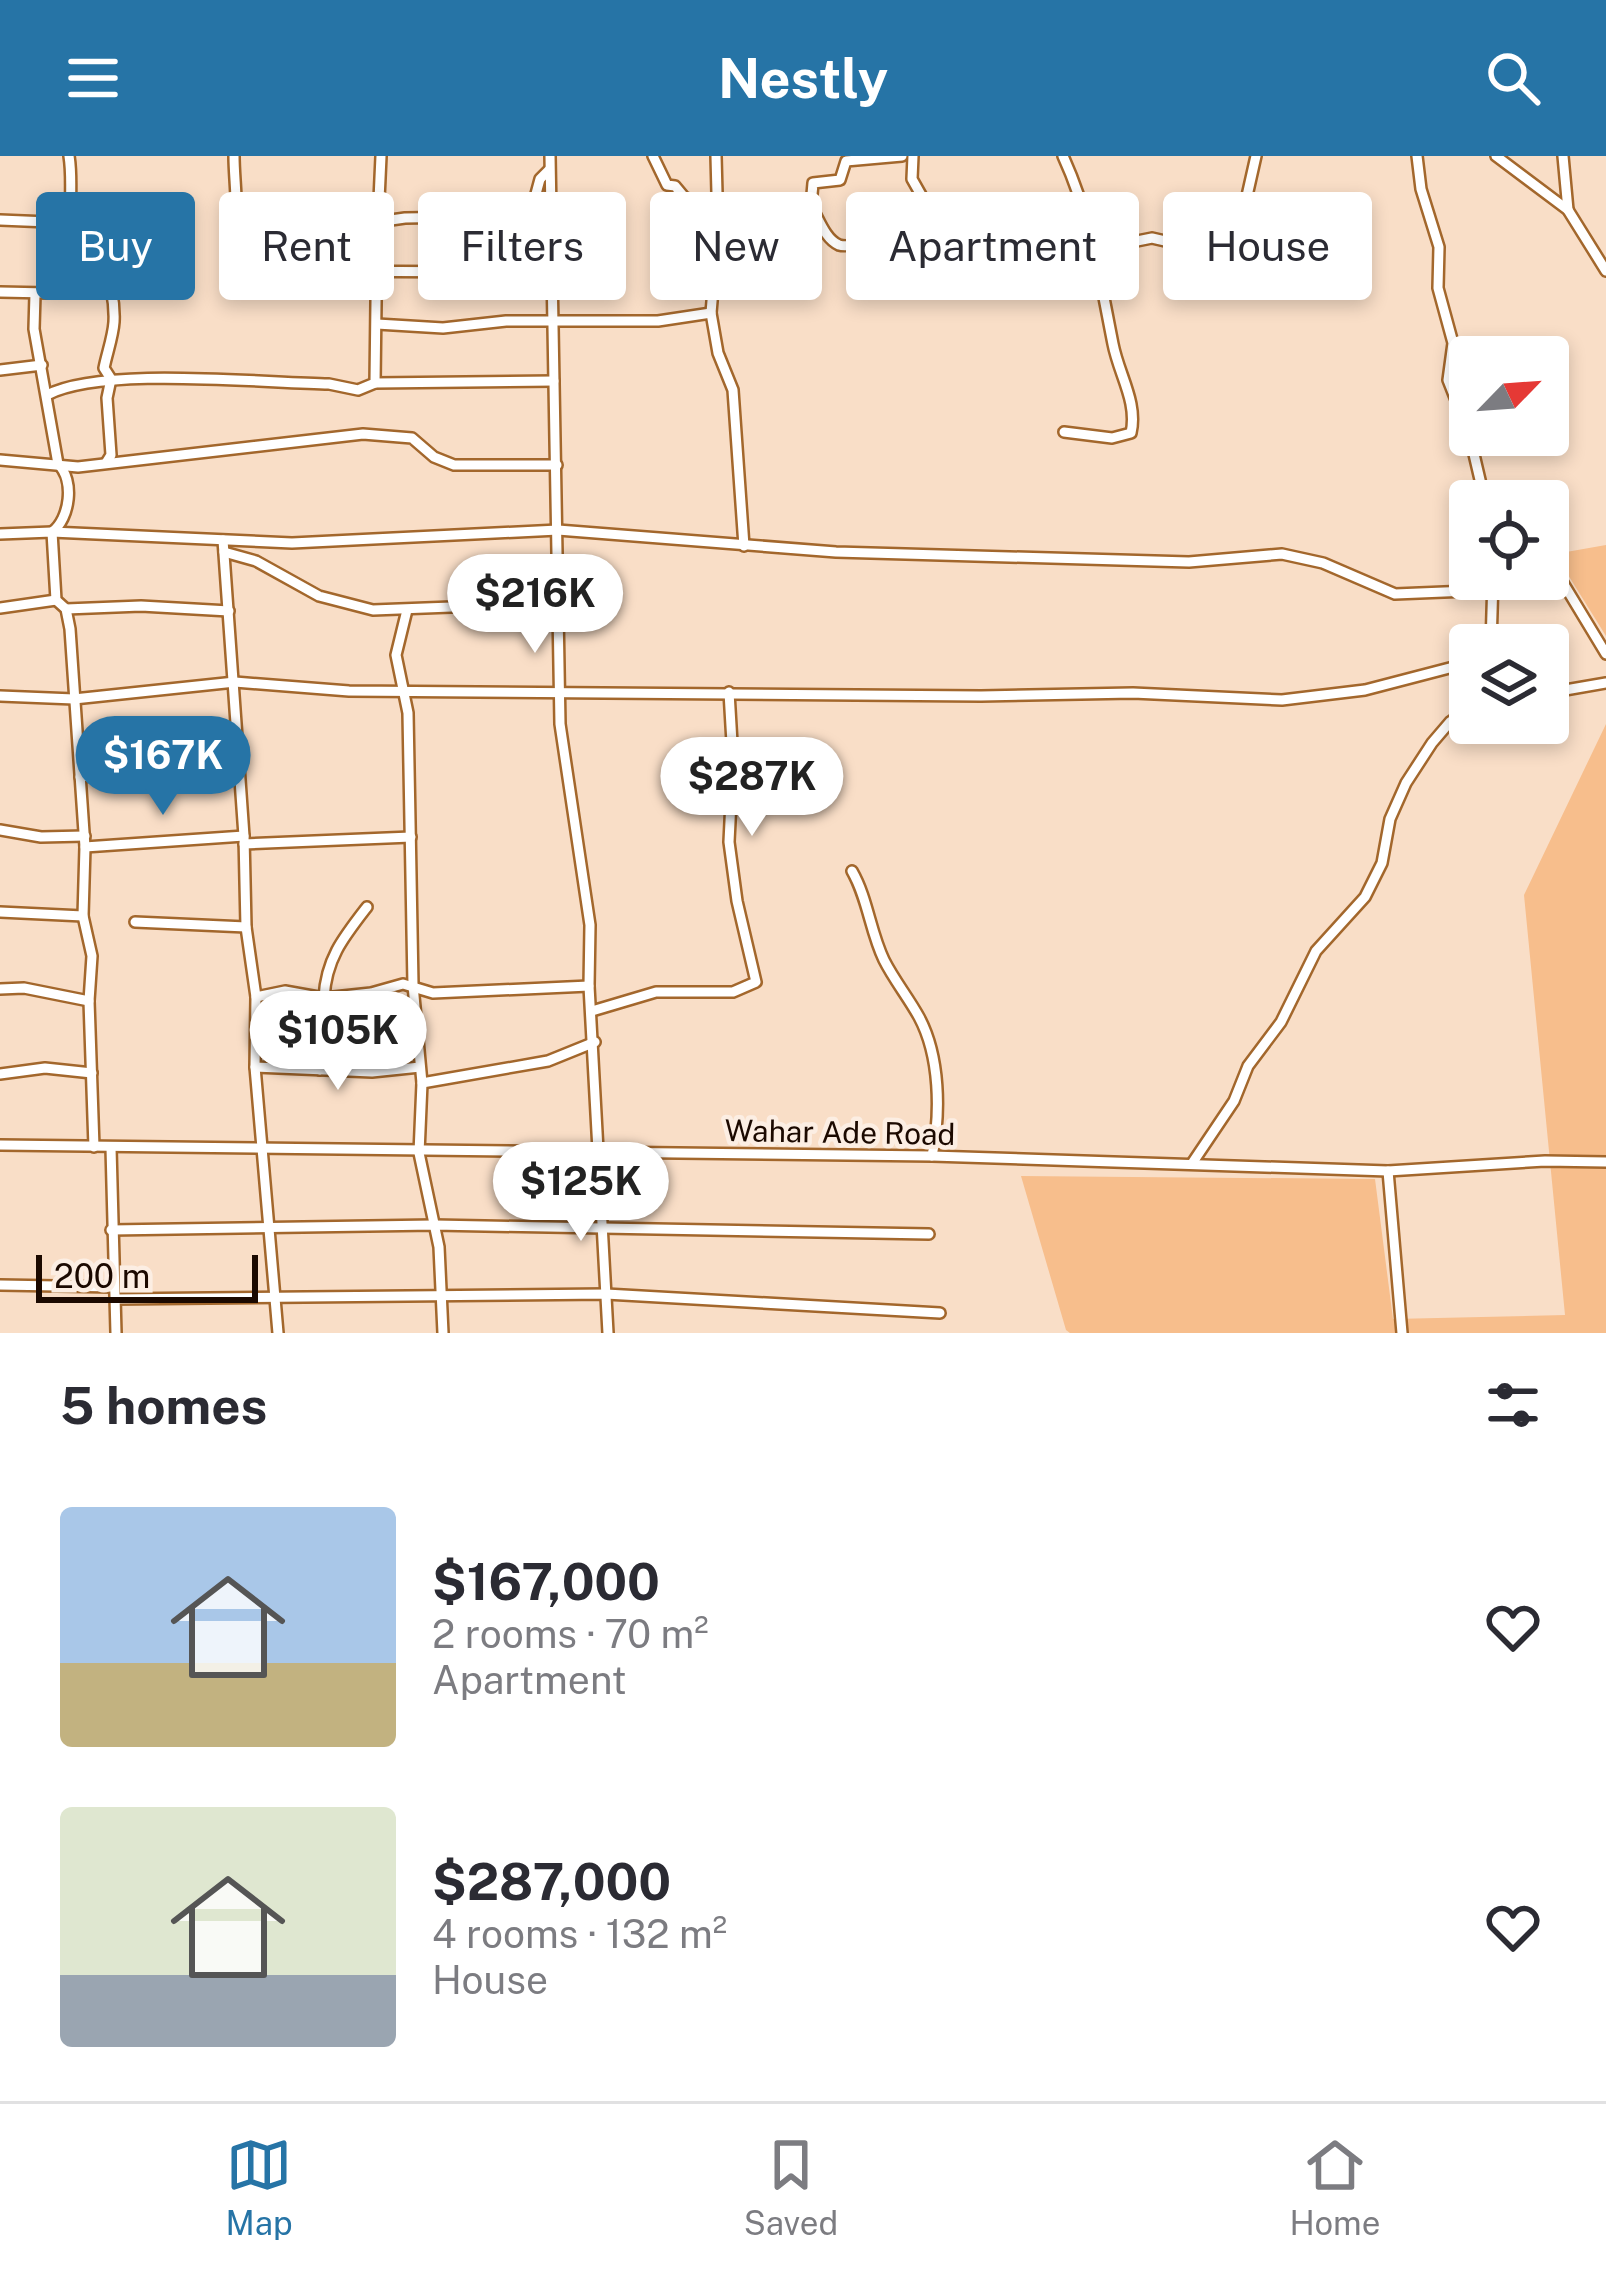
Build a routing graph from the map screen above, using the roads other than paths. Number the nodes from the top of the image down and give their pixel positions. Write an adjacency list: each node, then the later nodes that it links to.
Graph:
1 (69, 156): 15 (street)
2 (234, 156): 16 (street)
3 (381, 156): 17 (street)
4 (550, 156): 14 (street)
5 (653, 156): 20 (street)
6 (716, 156): 21 (street)
7 (902, 156): 22 (street)
8 (913, 156): 23 (street)
9 (1063, 156): 24 (street)
10 (1256, 156): 29 (street)
11 (1417, 156): 53 (street)
12 (1496, 156): 25 (street)
13 (1563, 156): 25 (street)
14 (550, 170): 18 (street); 19 (street)
15 (70, 192)
16 (235, 192)
17 (379, 192)
18 (536, 192)
19 (550, 192)
20 (681, 192)
21 (717, 192)
22 (813, 192)
23 (922, 192)
24 (1078, 192)
25 (1568, 210): 31 (street)
26 (0, 220): 27 (street)
27 (36, 221)
28 (822, 225): 30 (street)
29 (1139, 241)
30 (846, 246)
31 (1606, 271)
32 (0, 292): 33 (street)
33 (35, 294): 42 (street)
34 (112, 300): 44 (street)
35 (377, 300): 41 (street)
36 (553, 300): 40 (street)
37 (712, 300): 39 (street)
38 (1104, 300): 48 (street)
39 (711, 313): 40 (street); 58 (street)
40 (554, 321): 41 (street); 45 (street)
41 (377, 324): 46 (street)
42 (42, 365): 43 (street); 47 (street)
43 (0, 370)
44 (111, 379): 46 (street); 47 (street); 51 (street)
45 (554, 381): 46 (street); 52 (street)
46 (376, 383)
47 (47, 395): 50 (street)
48 (1064, 432)
49 (0, 460): 50 (street)
50 (58, 464): 51 (street); 55 (street)
51 (106, 464): 52 (street)
52 (557, 464): 54 (street)
53 (1480, 480)
54 (558, 530): 57 (street); 58 (street); 60 (street)
55 (52, 532): 56 (street); 57 (street); 62 (street)
56 (0, 534)
57 (224, 546): 65 (street); 66 (street)
58 (744, 546): 59 (street)
59 (1449, 589)
60 (556, 590): 65 (street); 74 (street)
61 (1569, 593): 67 (street)
62 (56, 600): 63 (street); 64 (street)
63 (0, 608)
64 (66, 609): 66 (street); 76 (street)
65 (407, 610): 72 (street)
66 (229, 611): 69 (street)
67 (1606, 654)
68 (1449, 669): 73 (street)
69 (235, 682): 72 (street); 76 (street); 78 (street)
70 (1606, 683): 71 (street)
71 (1569, 689)
72 (403, 691): 74 (street); 81 (street)
73 (729, 692): 74 (street); 96 (street)
74 (558, 694): 91 (street)
75 (0, 695): 76 (street)
76 (74, 699): 79 (street)
77 (1449, 723): 111 (street)
78 (239, 756): 79 (street); 82 (street)
79 (80, 777): 83 (street)
80 (0, 830): 83 (street)
81 (411, 837): 82 (street); 90 (street)
82 (244, 840): 83 (street); 89 (street)
83 (85, 841): 87 (street)
84 (852, 871): 110 (street)
85 (367, 908): 94 (street)
86 (0, 911): 87 (street)
87 (83, 916): 95 (street)
88 (135, 922): 89 (street)
89 (246, 927): 93 (street)
90 (413, 985): 91 (street); 94 (street); 99 (street)
91 (589, 986): 96 (street)
92 (0, 989): 95 (street)
93 (256, 997): 94 (street); 98 (street)
94 (318, 998): 100 (street)
95 (89, 1001): 101 (street)
96 (592, 1011): 97 (street)
97 (595, 1042): 103 (street); 109 (street)
98 (255, 1067): 100 (street); 107 (street)
99 (420, 1067): 100 (street); 103 (street)
100 (320, 1070)
101 (92, 1073): 102 (street); 105 (street)
102 (0, 1074)
103 (422, 1083): 108 (street)
104 (0, 1145): 105 (street, Wahar Ade Road)
105 (94, 1147): 106 (street, Wahar Ade Road)
106 (111, 1148): 107 (street, Wahar Ade Road); 117 (street)
107 (263, 1151): 108 (street, Wahar Ade Road); 115 (street)
108 (419, 1153): 109 (street, Wahar Ade Road); 114 (street)
109 (600, 1153): 110 (street, Wahar Ade Road); 116 (street)
110 (932, 1156): 111 (street, Wahar Ade Road)
111 (1193, 1162): 113 (street, Wahar Ade Road)
112 (1606, 1162): 113 (street, Wahar Ade Road)
113 (1388, 1171): 129 (street)
114 (434, 1225): 115 (street); 116 (street); 121 (street)
115 (269, 1228): 117 (street); 123 (street)
116 (603, 1228): 118 (street); 122 (street)
117 (111, 1230): 120 (street)
118 (929, 1234)
119 (0, 1285): 120 (street)
120 (114, 1293): 123 (street); 125 (street)
121 (441, 1294): 122 (street); 123 (street); 127 (street)
122 (606, 1294): 124 (street); 128 (street)
123 (276, 1296): 126 (street)
124 (940, 1313)
125 (116, 1333)
126 (278, 1333)
127 (443, 1333)
128 (608, 1333)
129 (1402, 1333)

